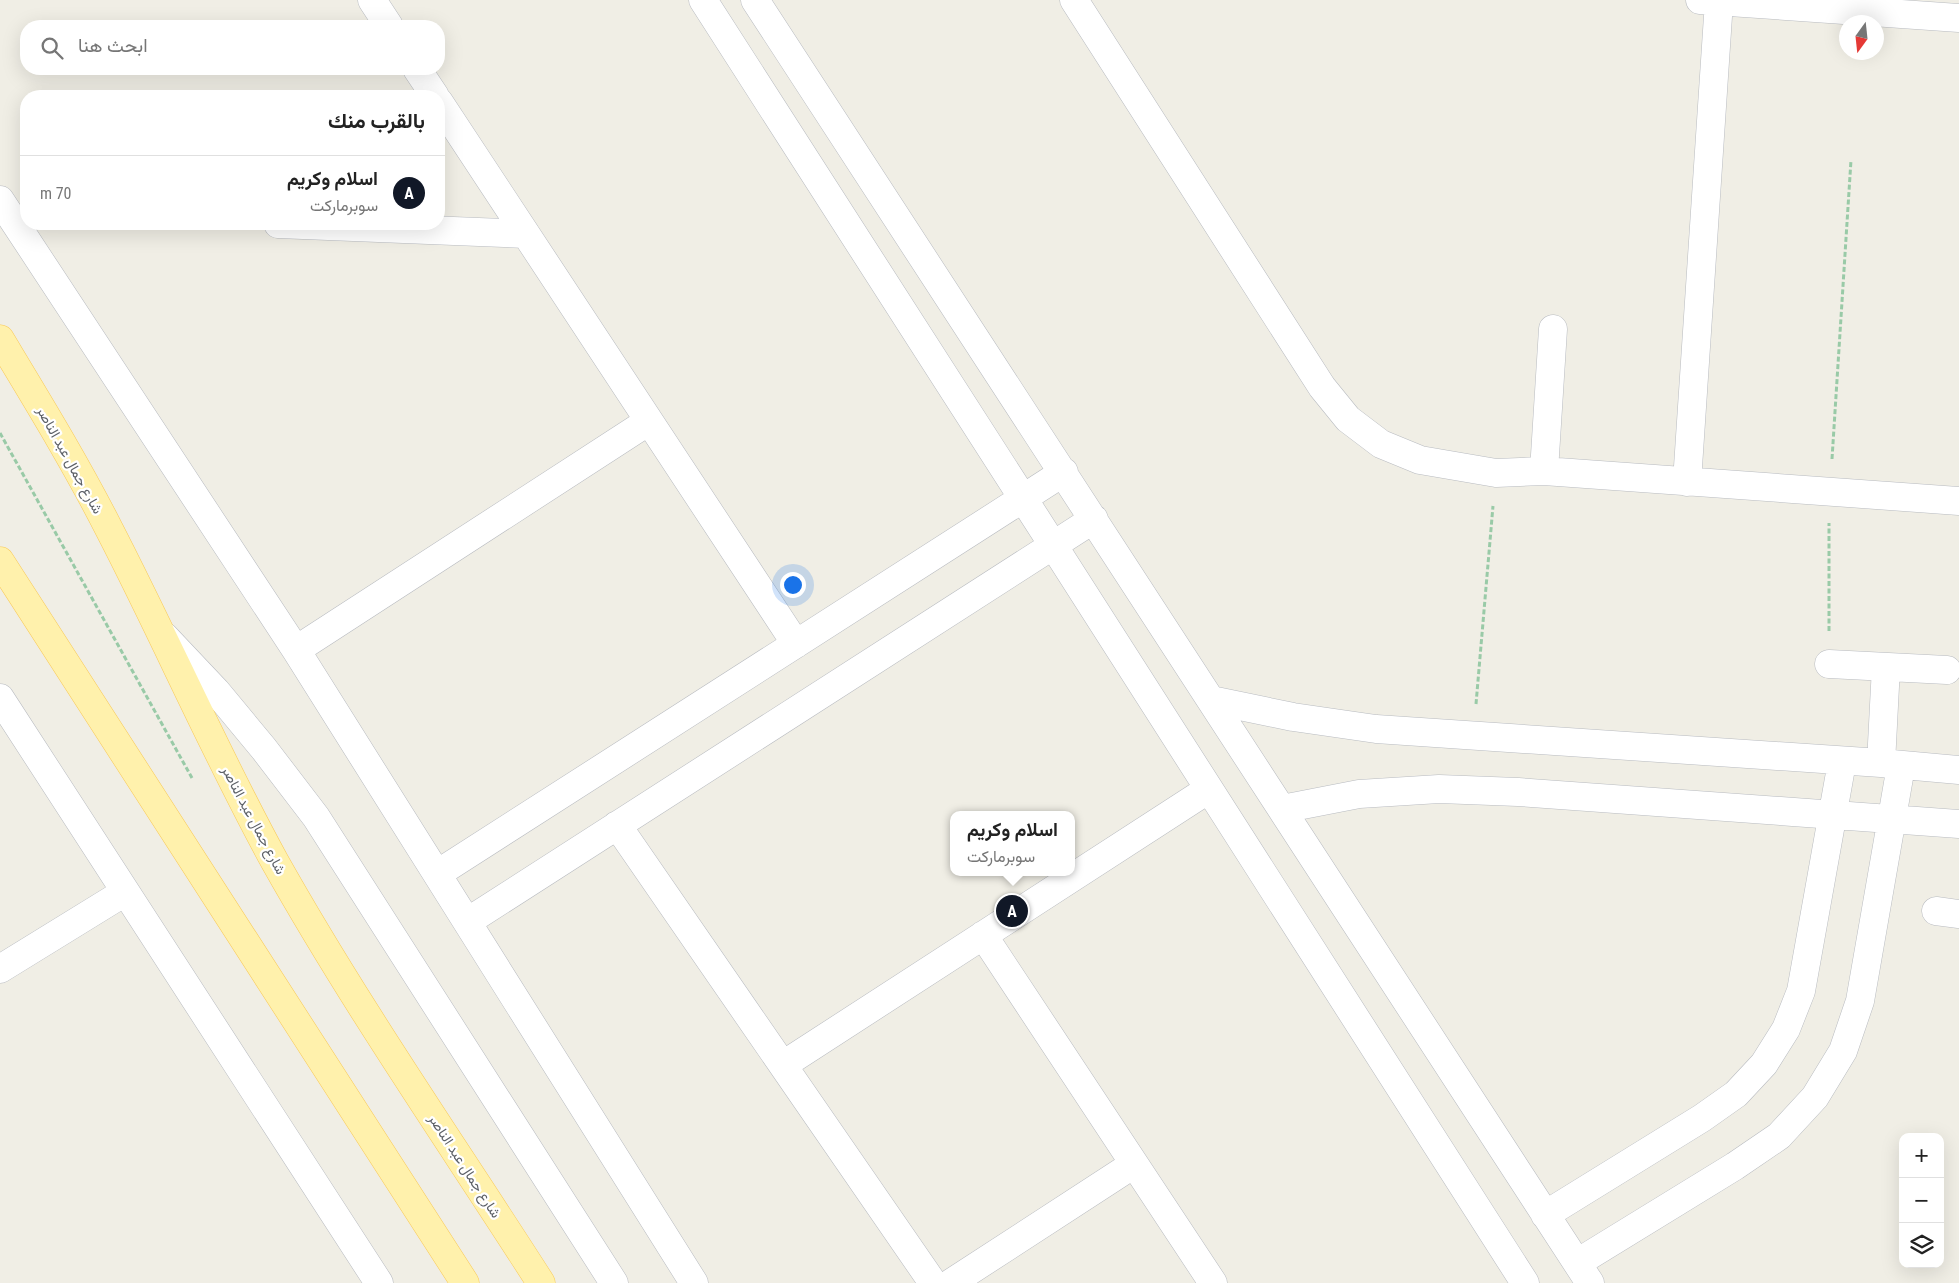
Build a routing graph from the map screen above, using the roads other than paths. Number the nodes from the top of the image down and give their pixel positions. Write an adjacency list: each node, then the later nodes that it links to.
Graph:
1 (372, 0): 7 (street)
2 (703, 0): 22 (street)
3 (755, 0): 20 (street)
4 (1074, 0): 19 (street)
5 (1710, 1): 6 (street); 21 (street)
6 (1959, 18)
7 (385, 20)
8 (421, 75): 9 (street)
9 (431, 90)
10 (445, 111): 15 (street)
11 (11, 209): 12 (street)
12 (20, 223)
13 (25, 230): 29 (street)
14 (427, 230): 15 (street)
15 (526, 234): 18 (street)
16 (1554, 329): 19 (street)
17 (0, 339): 27 (main road, شارع جمال عبد الناصر)
18 (649, 421): 28 (street); 29 (street)
19 (1544, 471): 21 (street)
20 (1064, 472): 22 (street); 24 (street)
21 (1686, 482): 23 (street)
22 (1023, 499): 25 (street); 28 (street)
23 (1959, 502)
24 (1094, 519): 25 (street); 34 (street)
25 (1053, 545): 38 (street); 43 (street)
26 (0, 561): 56 (main road)
27 (160, 631): 57 (main road, شارع جمال عبد الناصر); 58 (street)
28 (796, 644): 44 (street)
29 (296, 650): 44 (street)
30 (1829, 664): 31 (street)
31 (1886, 667): 32 (street); 36 (street)
32 (1948, 670)
33 (0, 698): 47 (street)
34 (1211, 700): 35 (street); 39 (street)
35 (1842, 762): 36 (street); 40 (street)
36 (1891, 764): 37 (street); 41 (street)
37 (1959, 770)
38 (1209, 789): 46 (street); 63 (street)
39 (1282, 809): 40 (street); 53 (street)
40 (1832, 815): 41 (street); 53 (street)
41 (1892, 819): 42 (street); 54 (street)
42 (1959, 824)
43 (617, 825): 48 (street); 51 (street)
44 (437, 874): 48 (street)
45 (1074, 876): 49 (street)
46 (1075, 876)
47 (125, 892): 50 (street); 55 (street)
48 (467, 922): 59 (street)
49 (983, 935): 51 (street); 52 (street)
50 (0, 969)
51 (783, 1065): 60 (street)
52 (1134, 1164): 61 (street); 62 (street)
53 (1545, 1215): 54 (street)
54 (1583, 1273)
55 (377, 1282)
56 (465, 1283)
57 (541, 1283)
58 (614, 1283)
59 (694, 1283)
60 (933, 1283)
61 (951, 1283)
62 (1213, 1283)
63 (1525, 1283)

